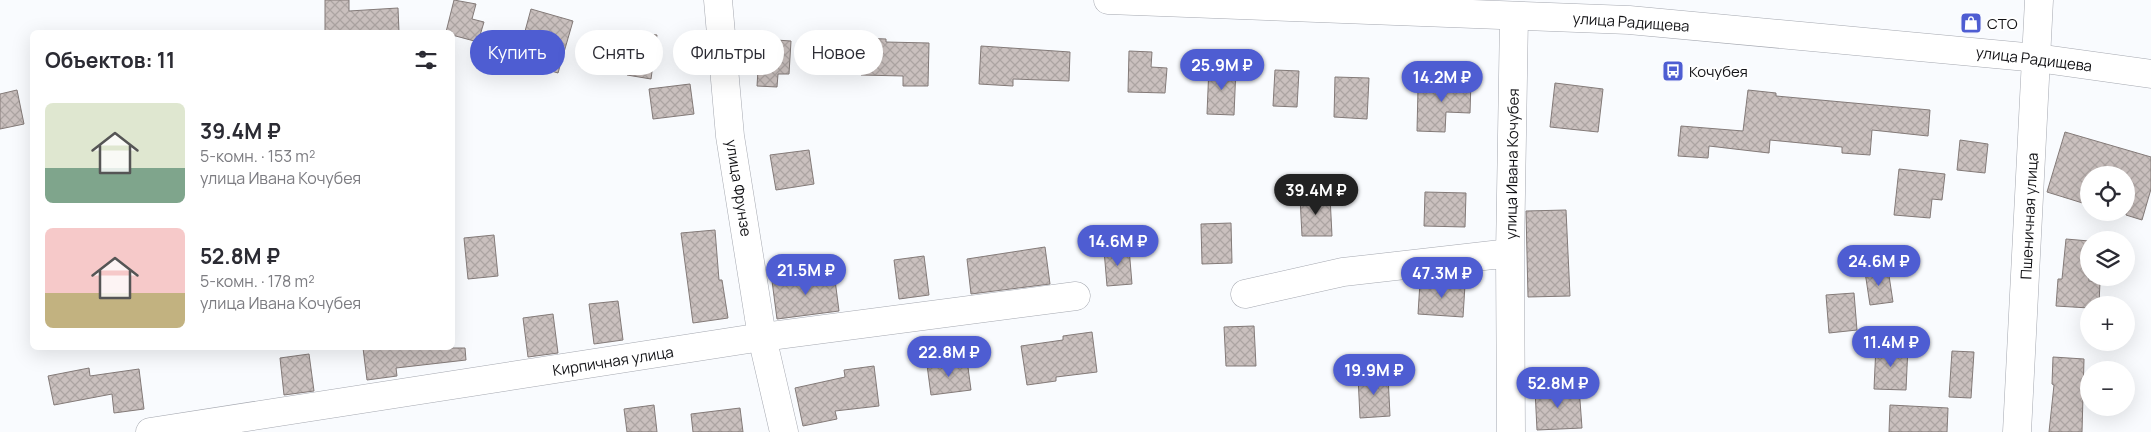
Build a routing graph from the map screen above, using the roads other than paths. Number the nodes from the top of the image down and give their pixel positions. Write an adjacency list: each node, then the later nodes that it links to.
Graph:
1 (718, 0): 11 (street, улица Фрунзе)
2 (1108, 0): 4 (street, улица Радищева)
3 (2039, 0): 6 (street, Пшеничная улица)
4 (1420, 5): 5 (street, улица Радищева)
5 (1514, 16): 6 (street, улица Радищева); 8 (street, улица Ивана Кочубея)
6 (2037, 58): 7 (street, улица Радищева); 15 (street, Пшеничная улица)
7 (2151, 74)
8 (1510, 253): 9 (street); 14 (street, улица Ивана Кочубея)
9 (1245, 294)
10 (1076, 296): 11 (street, Кирпичная улица)
11 (762, 338): 12 (street, Кирпичная улица); 13 (street, улица Фрунзе)
12 (150, 432)
13 (784, 432)
14 (1510, 432)
15 (2017, 432)

